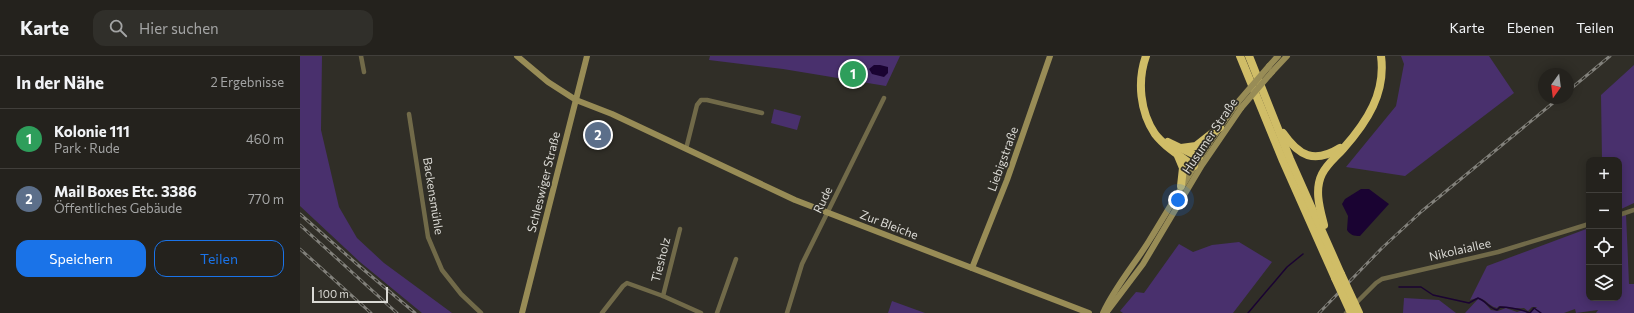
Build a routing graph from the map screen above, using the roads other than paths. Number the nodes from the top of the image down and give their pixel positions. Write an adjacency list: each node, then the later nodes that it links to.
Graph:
1 (361, 56): 11 (street)
2 (517, 56): 13 (main road, Zur Bleiche)
3 (587, 56): 13 (main road, Schleswiger Straße)
4 (1050, 56): 32 (main road, Liebigstraße)
5 (1146, 56): 21 (highway)
6 (1240, 56): 33 (highway)
7 (1249, 56): 17 (highway)
8 (1278, 56): 14 (main road, Husumer Straße, bridge)
9 (1287, 56): 14 (main road, Husumer Straße, bridge)
10 (1380, 56): 19 (highway)
11 (364, 72)
12 (884, 98): 26 (street, Rude)
13 (576, 100): 20 (main road, Zur Bleiche); 36 (main road, Schleswiger Straße)
14 (1240, 105): 18 (main road, Husumer Straße); 23 (main road, Husumer Straße)
15 (762, 113): 20 (street)
16 (410, 114): 35 (street, Backensmühle)
17 (1275, 123): 19 (highway); 30 (highway)
18 (1220, 127): 21 (highway); 22 (main road, Husumer Straße)
19 (1350, 141): 30 (highway)
20 (686, 149): 26 (main road, Zur Bleiche)
21 (1179, 151): 22 (highway); 23 (highway); 24 (highway)
22 (1199, 157): 23 (main road, Husumer Straße)
23 (1198, 166): 24 (main road, Husumer Straße); 42 (main road, Husumer Straße)
24 (1181, 186): 42 (main road, Husumer Straße)
25 (1634, 210): 27 (street)
26 (827, 214): 32 (main road, Zur Bleiche); 40 (street, Rude)
27 (1622, 214)
28 (1586, 225): 43 (street, Nikolaiallee)
29 (680, 229): 34 (street, Tiesholz)
30 (1329, 246): 33 (highway)
31 (736, 259): 39 (street)
32 (972, 268): 41 (main road, Zur Bleiche)
33 (1338, 276): 44 (highway, bridge); 45 (highway, bridge)
34 (663, 296): 37 (street); 38 (street)
35 (481, 313)
36 (522, 313)
37 (602, 313)
38 (701, 313)
39 (717, 313)
40 (787, 313)
41 (1089, 313)
42 (1104, 313)
43 (1346, 313)
44 (1351, 313)
45 (1359, 313)

